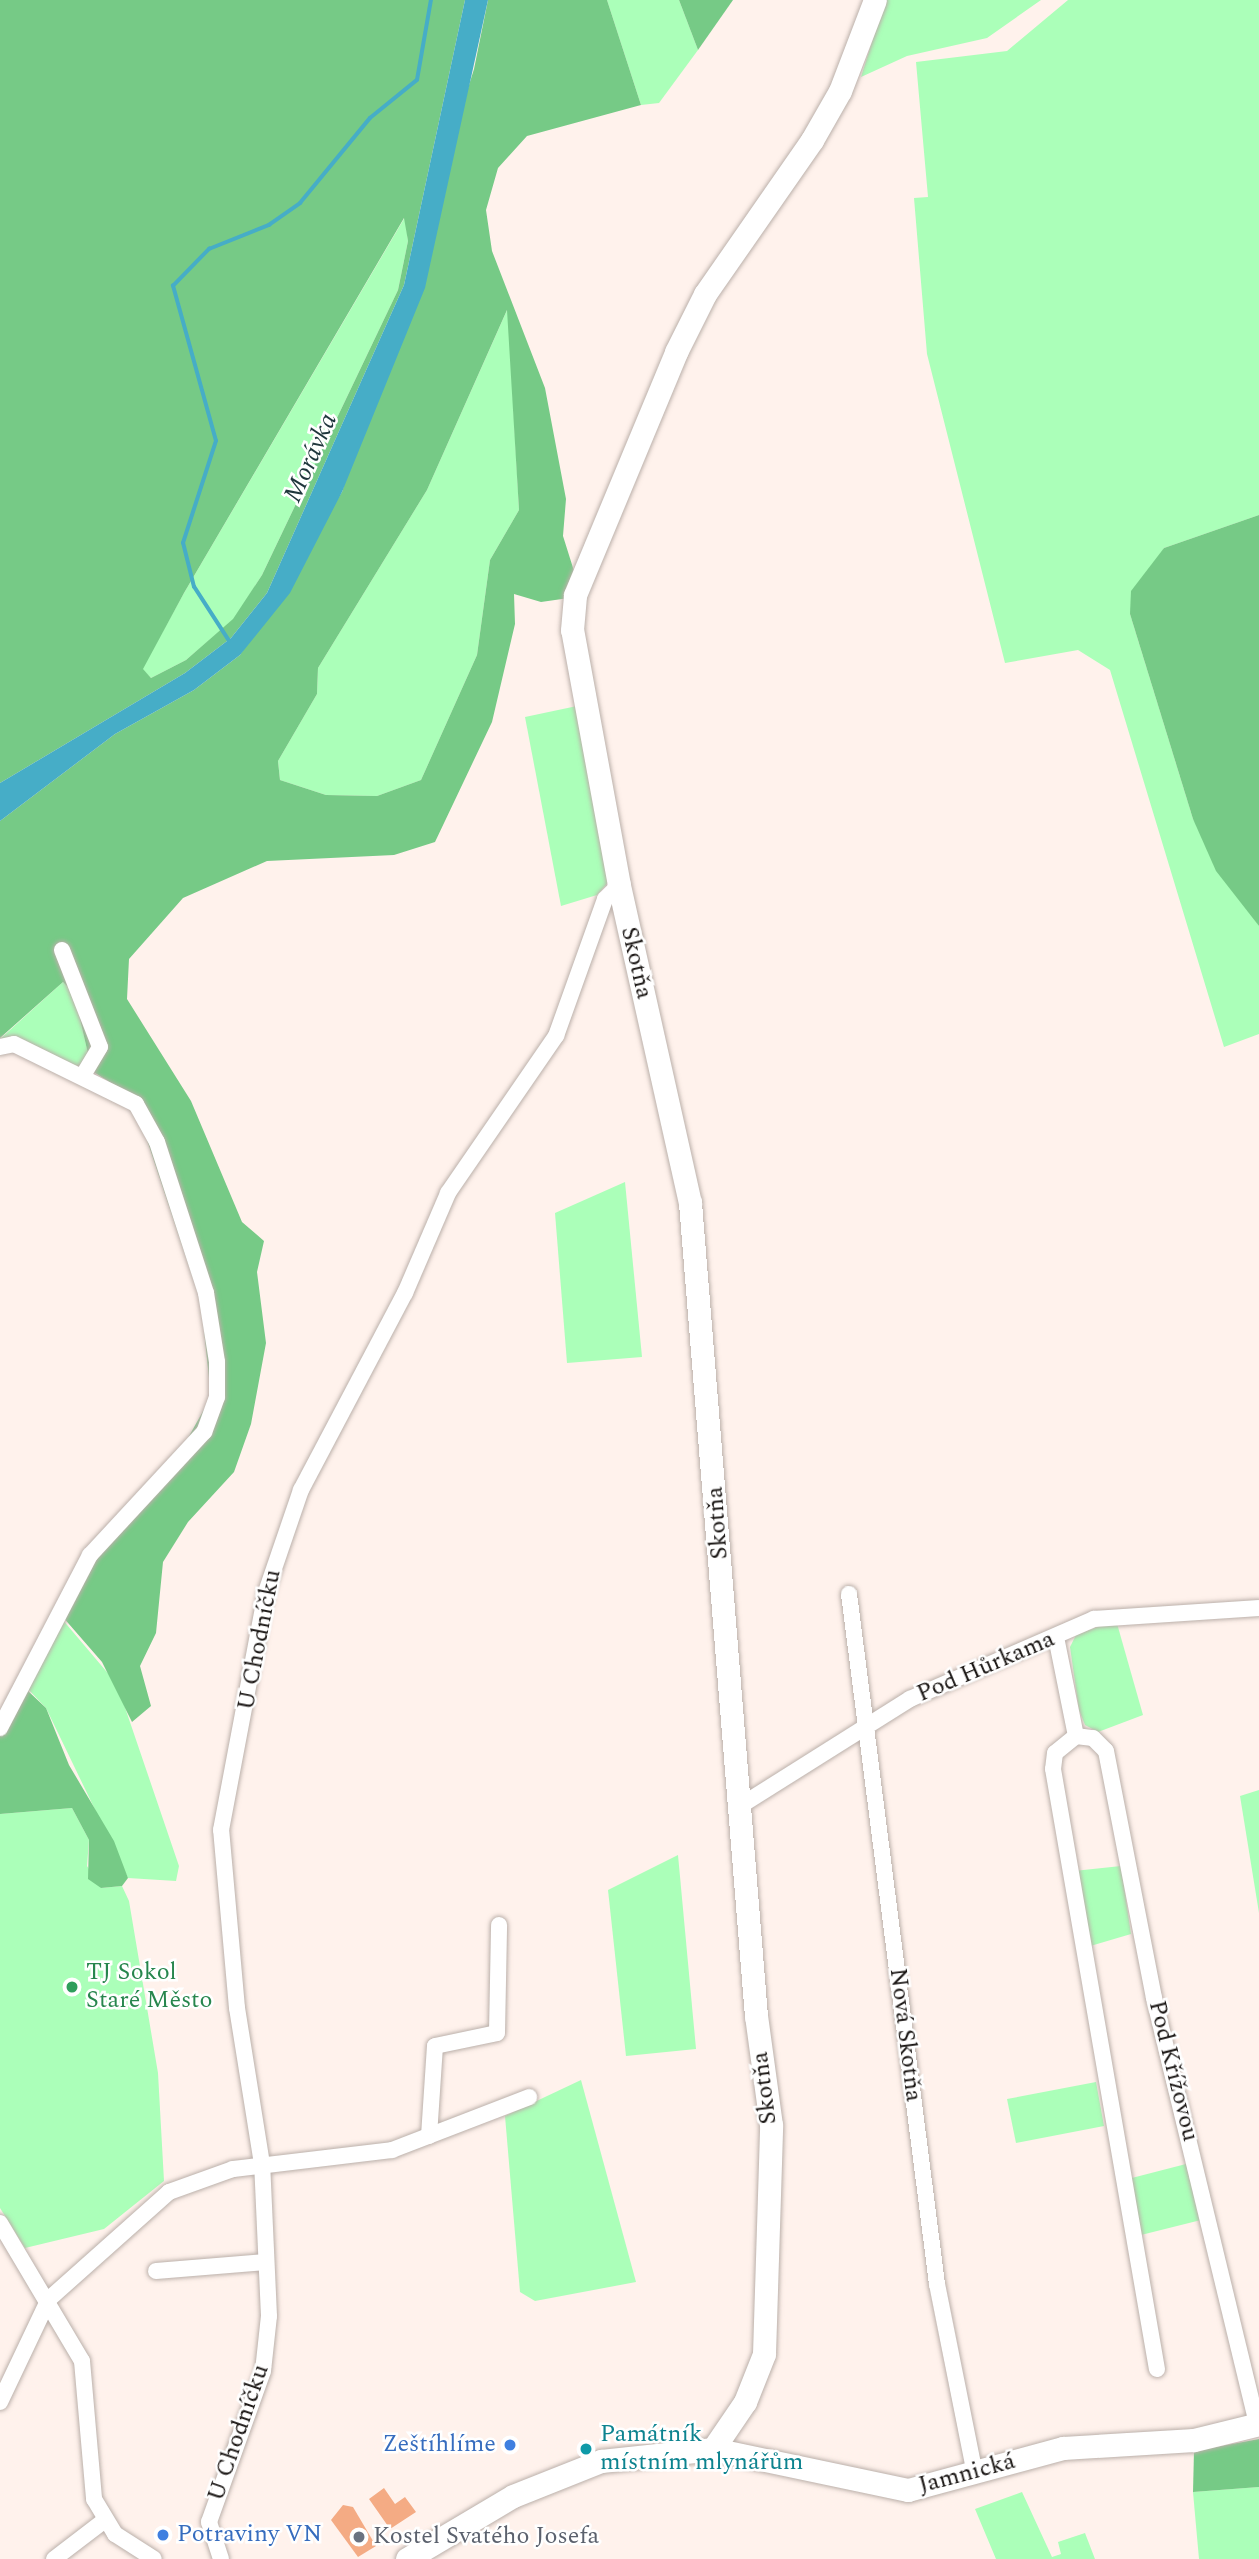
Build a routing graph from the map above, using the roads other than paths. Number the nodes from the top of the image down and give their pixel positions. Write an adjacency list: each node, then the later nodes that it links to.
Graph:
1 (875, 0): 2 (street, Skotňa)
2 (619, 885): 12 (street, Skotňa); 16 (street, U Chodníčku)
3 (62, 950): 5 (street)
4 (0, 1047): 5 (street)
5 (83, 1075): 10 (street)
6 (849, 1594): 9 (street, Nová Skotňa)
7 (1259, 1608): 8 (street, Pod Hůrkama)
8 (1056, 1637): 9 (street, Pod Hůrkama); 11 (street)
9 (870, 1721): 12 (street, Pod Hůrkama); 25 (street, Nová Skotňa)
10 (0, 1728)
11 (1076, 1736): 21 (street); 23 (street, Pod Křížovou)
12 (740, 1806): 24 (street, Skotňa)
13 (499, 1926): 15 (street)
14 (529, 2097): 15 (street)
15 (429, 2136): 16 (street)
16 (262, 2164): 18 (street, U Chodníčku); 20 (street)
17 (0, 2224): 20 (street)
18 (266, 2262): 19 (street); 29 (street, U Chodníčku)
19 (156, 2271)
20 (49, 2299): 22 (street); 26 (street)
21 (1157, 2369)
22 (0, 2402)
23 (1258, 2425): 25 (street, Jamnická)
24 (713, 2449): 25 (street, Jamnická); 30 (street, Jamnická)
25 (975, 2475)
26 (104, 2520): 27 (street); 28 (street)
27 (54, 2559)
28 (154, 2559)
29 (220, 2559)
30 (407, 2559)

